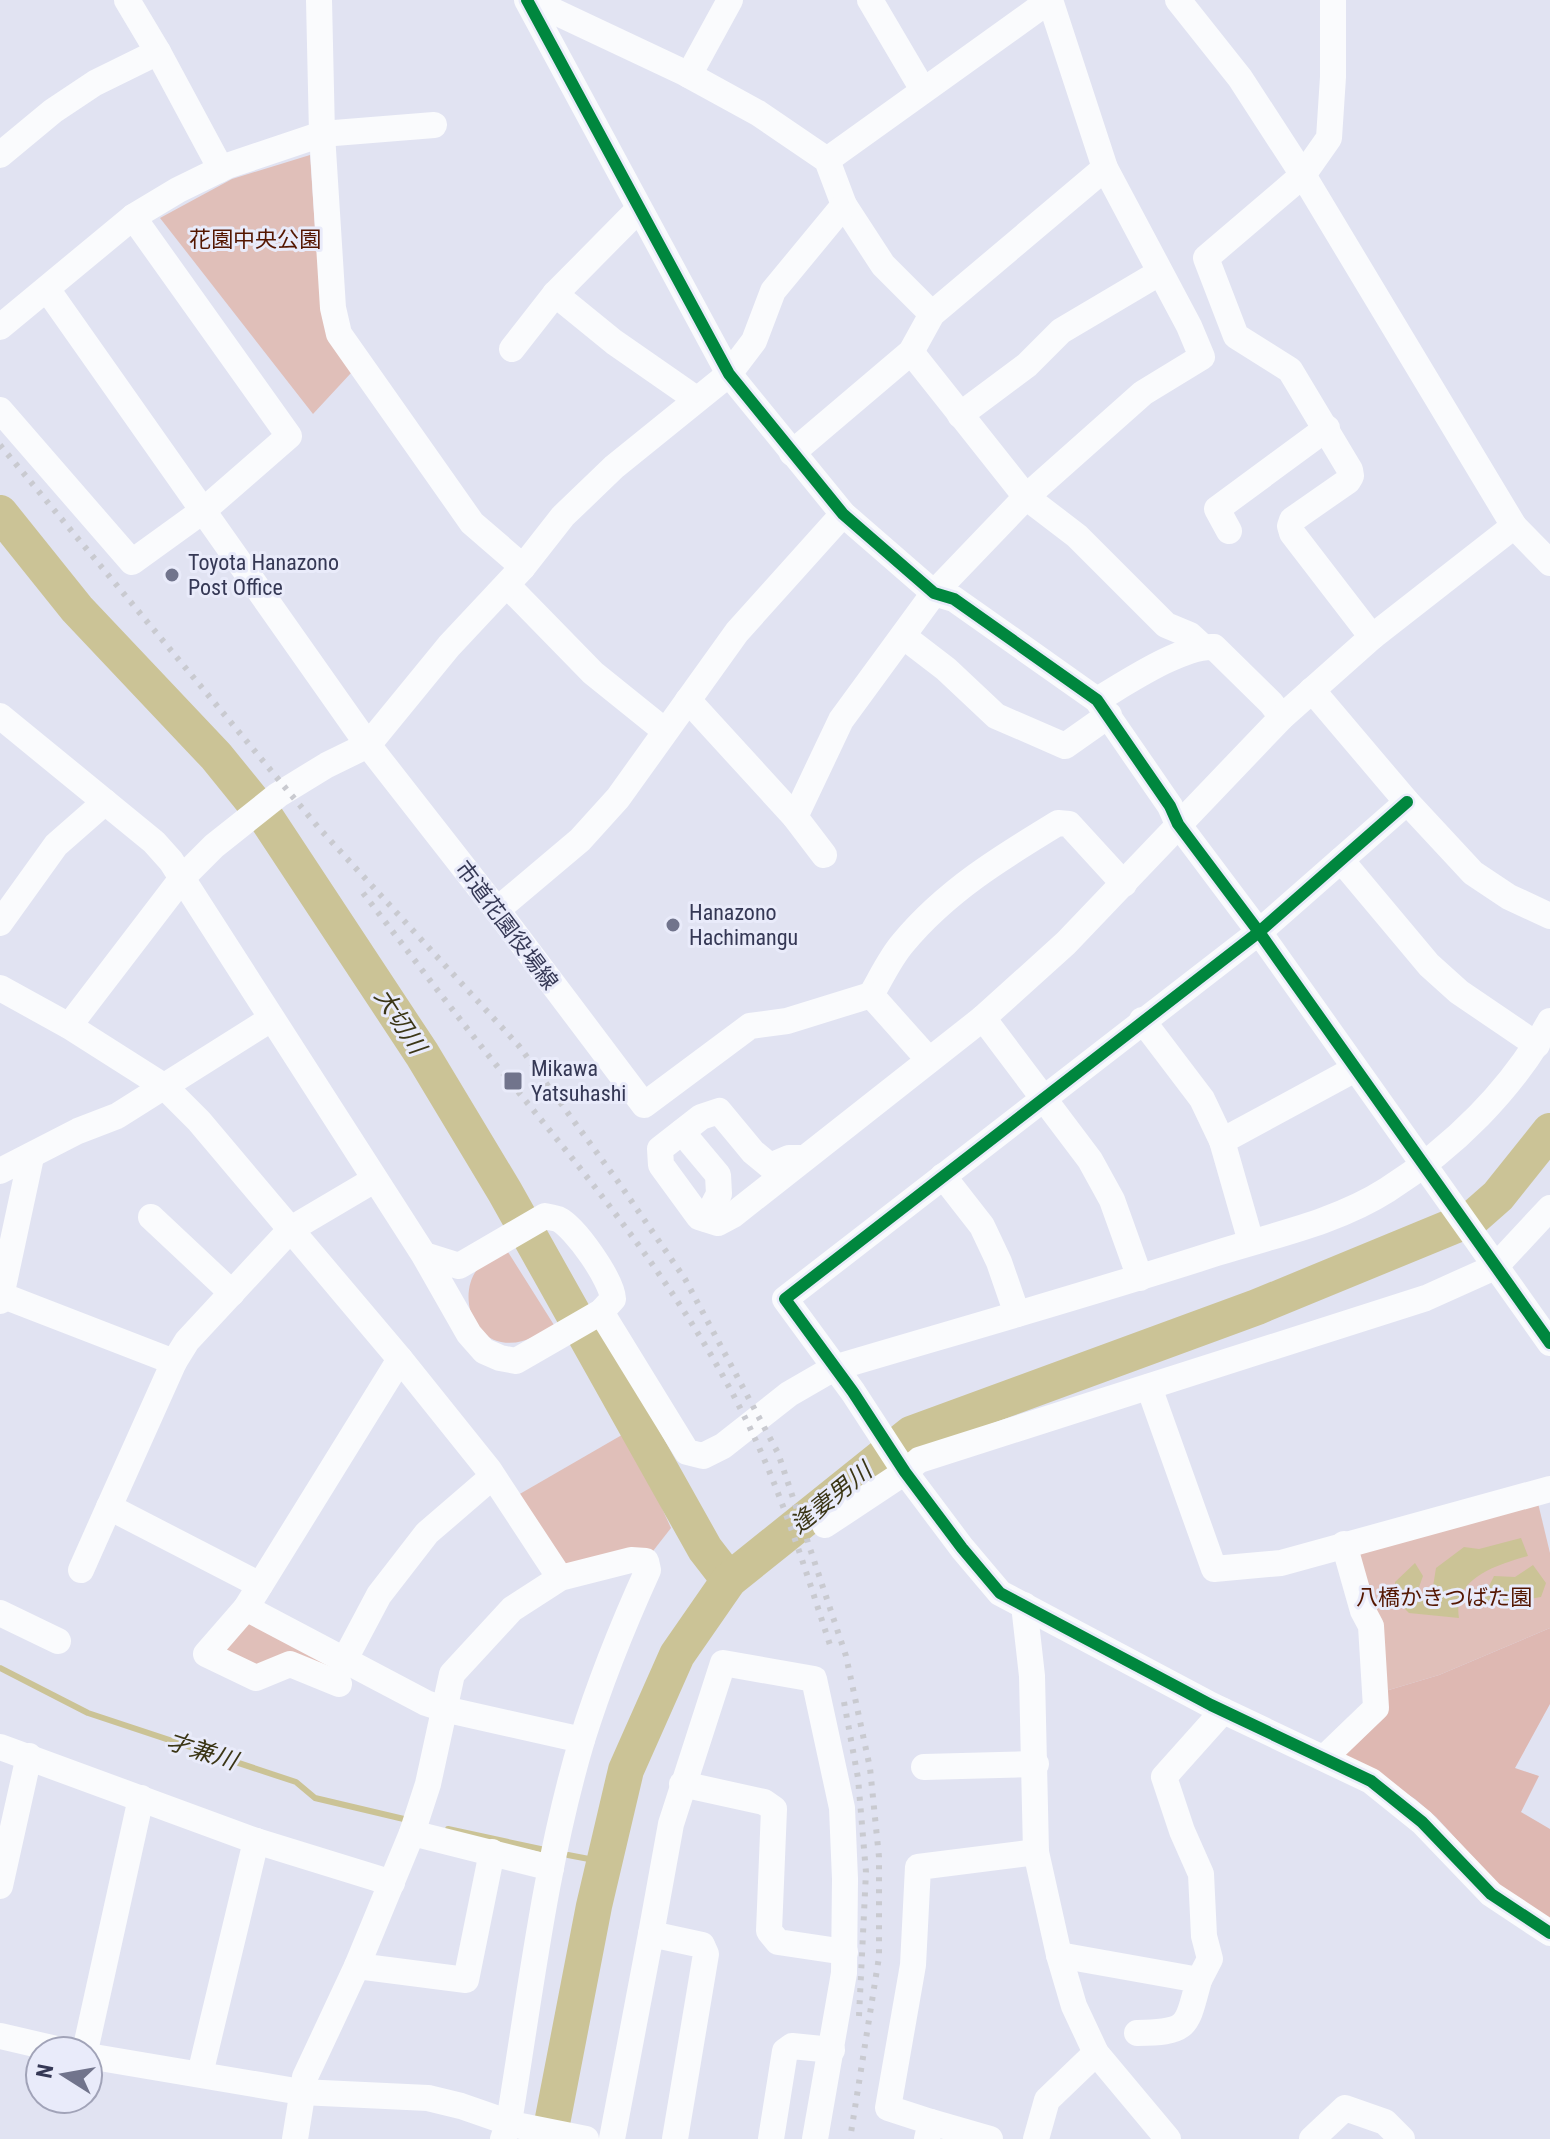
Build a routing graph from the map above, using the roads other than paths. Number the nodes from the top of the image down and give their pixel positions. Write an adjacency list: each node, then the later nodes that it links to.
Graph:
1 (127, 0): 9 (street)
2 (319, 0): 13 (street)
3 (528, 0): 10 (street); 20 (street)
4 (730, 0): 10 (street)
5 (870, 0): 11 (street)
6 (1050, 0): 11 (street); 16 (street)
7 (1178, 0): 18 (street)
8 (1333, 0): 18 (street)
9 (158, 52): 14 (street); 17 (street)
10 (689, 75): 15 (street)
11 (923, 90): 15 (street)
12 (434, 125): 13 (street)
13 (322, 134): 17 (street); 43 (street)
14 (0, 155)
15 (827, 160): 19 (street)
16 (1105, 168): 22 (street); 25 (street)
17 (219, 170): 21 (street)
18 (1303, 175): 27 (street); 40 (street)
19 (844, 205): 25 (street); 31 (street)
20 (639, 209): 24 (street); 31 (street)
21 (133, 217): 23 (street); 38 (street)
22 (1159, 273): 30 (street); 34 (street)
23 (47, 289): 26 (street); 38 (street, 市道花園役場線)
24 (555, 294): 28 (street); 32 (street)
25 (932, 314): 29 (street)
26 (0, 327)
27 (1236, 336): 30 (street); 35 (street)
28 (512, 349)
29 (911, 352): 34 (street); 36 (street)
30 (1202, 357): 37 (street)
31 (729, 374): 32 (street); 36 (street)
32 (696, 399): 43 (street)
33 (0, 410): 38 (street)
34 (960, 415): 37 (street)
35 (1327, 428): 41 (street); 46 (street)
36 (792, 453): 39 (street)
37 (1026, 497): 44 (street); 47 (street)
38 (204, 510): 54 (street, 市道花園役場線)
39 (843, 514): 44 (street); 49 (street)
40 (1514, 526): 42 (street); 46 (street)
41 (1229, 531)
42 (1550, 563)
43 (515, 576): 53 (street); 54 (street)
44 (934, 593): 45 (street); 50 (street)
45 (903, 636): 50 (street); 57 (street)
46 (1372, 637): 48 (street)
47 (1202, 646): 50 (street); 52 (street)
48 (1312, 690): 52 (street); 56 (street)
49 (688, 700): 53 (street); 57 (street)
50 (1103, 708): 58 (street)
51 (0, 716): 55 (street)
52 (1282, 717): 58 (street)
53 (665, 731): 63 (street)
54 (368, 745): 61 (street); 63 (street, 市道花園役場線)
55 (105, 802): 61 (street); 65 (street)
56 (1407, 802): 60 (street); 64 (street)
57 (795, 817): 59 (street)
58 (1178, 824): 62 (street); 66 (street)
59 (824, 855)
60 (1341, 860): 66 (street); 74 (street)
61 (183, 877): 70 (street); 73 (street)
62 (1124, 884): 68 (street); 69 (street)
63 (497, 910): 68 (street, 市道花園役場線)
64 (1550, 916)
65 (0, 923)
66 (1259, 932): 71 (street); 76 (street)
67 (0, 988): 73 (street)
68 (871, 995): 75 (street)
69 (983, 1018): 75 (street); 78 (street)
70 (271, 1019): 77 (street); 86 (street)
71 (1142, 1020): 78 (street); 80 (street)
72 (1550, 1021): 74 (street)
73 (69, 1026): 77 (street)
74 (1537, 1045): 82 (street)
75 (929, 1060): 85 (street)
76 (1355, 1069): 80 (street); 82 (street)
77 (165, 1087): 81 (street); 90 (street)
78 (1043, 1098): 84 (street); 95 (street)
79 (682, 1132): 85 (street); 89 (street); 89 (street)
80 (1222, 1141): 91 (street)
81 (31, 1157): 83 (street); 97 (street)
82 (1422, 1165): 91 (street); 93 (street)
83 (0, 1171)
84 (943, 1176): 100 (street); 104 (street)
85 (767, 1178): 89 (street)
86 (374, 1180): 90 (street); 92 (street)
87 (1550, 1208): 93 (street)
88 (151, 1217): 96 (street)
89 (706, 1219)
90 (291, 1229): 96 (street); 102 (street)
91 (1251, 1242): 95 (street)
92 (424, 1255): 94 (street); 98 (street)
93 (1491, 1262): 101 (street); 105 (street)
94 (459, 1266): 98 (street); 99 (street)
95 (1140, 1278): 100 (street)
96 (232, 1293): 103 (street)
97 (1, 1298): 103 (street)
98 (452, 1304): 99 (street)
99 (601, 1312): 104 (street)
100 (1017, 1314): 104 (street)
101 (1550, 1343)
102 (400, 1359): 107 (street); 114 (street)
103 (174, 1362): 109 (street)
104 (834, 1368): 106 (street)
105 (1149, 1387): 106 (street); 111 (street)
106 (903, 1467): 110 (street); 115 (street)
107 (492, 1477): 113 (street); 119 (street)
108 (1550, 1489): 111 (street)
109 (109, 1507): 112 (street); 114 (street)
110 (825, 1525)
111 (1344, 1544): 125 (street)
112 (81, 1570)
113 (560, 1578): 120 (street); 122 (street)
114 (260, 1585): 116 (street)
115 (1024, 1605): 121 (street); 126 (street)
116 (246, 1608): 119 (street); 119 (street)
117 (0, 1613): 118 (street)
118 (58, 1641)
119 (342, 1672): 120 (street)
120 (444, 1709): 122 (street); 130 (street)
121 (1223, 1711): 125 (street); 142 (street)
122 (582, 1740): 134 (street)
123 (0, 1747): 124 (street)
124 (29, 1756): 129 (street); 136 (street)
125 (1324, 1758): 137 (street)
126 (1036, 1764): 127 (street); 133 (street)
127 (924, 1767)
128 (682, 1784): 138 (street); 139 (street); 139 (street)
129 (141, 1798): 131 (street); 144 (street)
130 (412, 1833): 132 (street); 135 (street)
131 (256, 1841): 135 (street); 150 (street)
132 (492, 1852): 134 (street); 141 (street)
133 (1036, 1852): 140 (street); 153 (street)
134 (551, 1868): 152 (street)
135 (392, 1883): 141 (street)
136 (0, 1886)
137 (1550, 1933)
138 (651, 1934): 157 (street); 158 (street)
139 (845, 1952): 147 (street)
140 (1059, 1955): 142 (street); 148 (street)
141 (357, 1966): 151 (street)
142 (1199, 1980): 143 (street)
143 (1137, 2033)
144 (91, 2035)
145 (0, 2036): 146 (street)
146 (24, 2042)
147 (832, 2050): 159 (street); 160 (street)
148 (1096, 2053): 154 (street); 162 (street)
149 (104, 2056): 150 (street)
150 (200, 2074): 151 (street)
151 (301, 2092): 152 (street); 155 (street)
152 (509, 2129): 156 (street)
153 (929, 2131): 161 (street)
154 (1165, 2138)
155 (295, 2139)
156 (586, 2139)
157 (612, 2139)
158 (675, 2139)
159 (771, 2139)
160 (815, 2139)
161 (990, 2139)
162 (1036, 2139)
163 (1312, 2139): 164 (street)
164 (1402, 2139)

